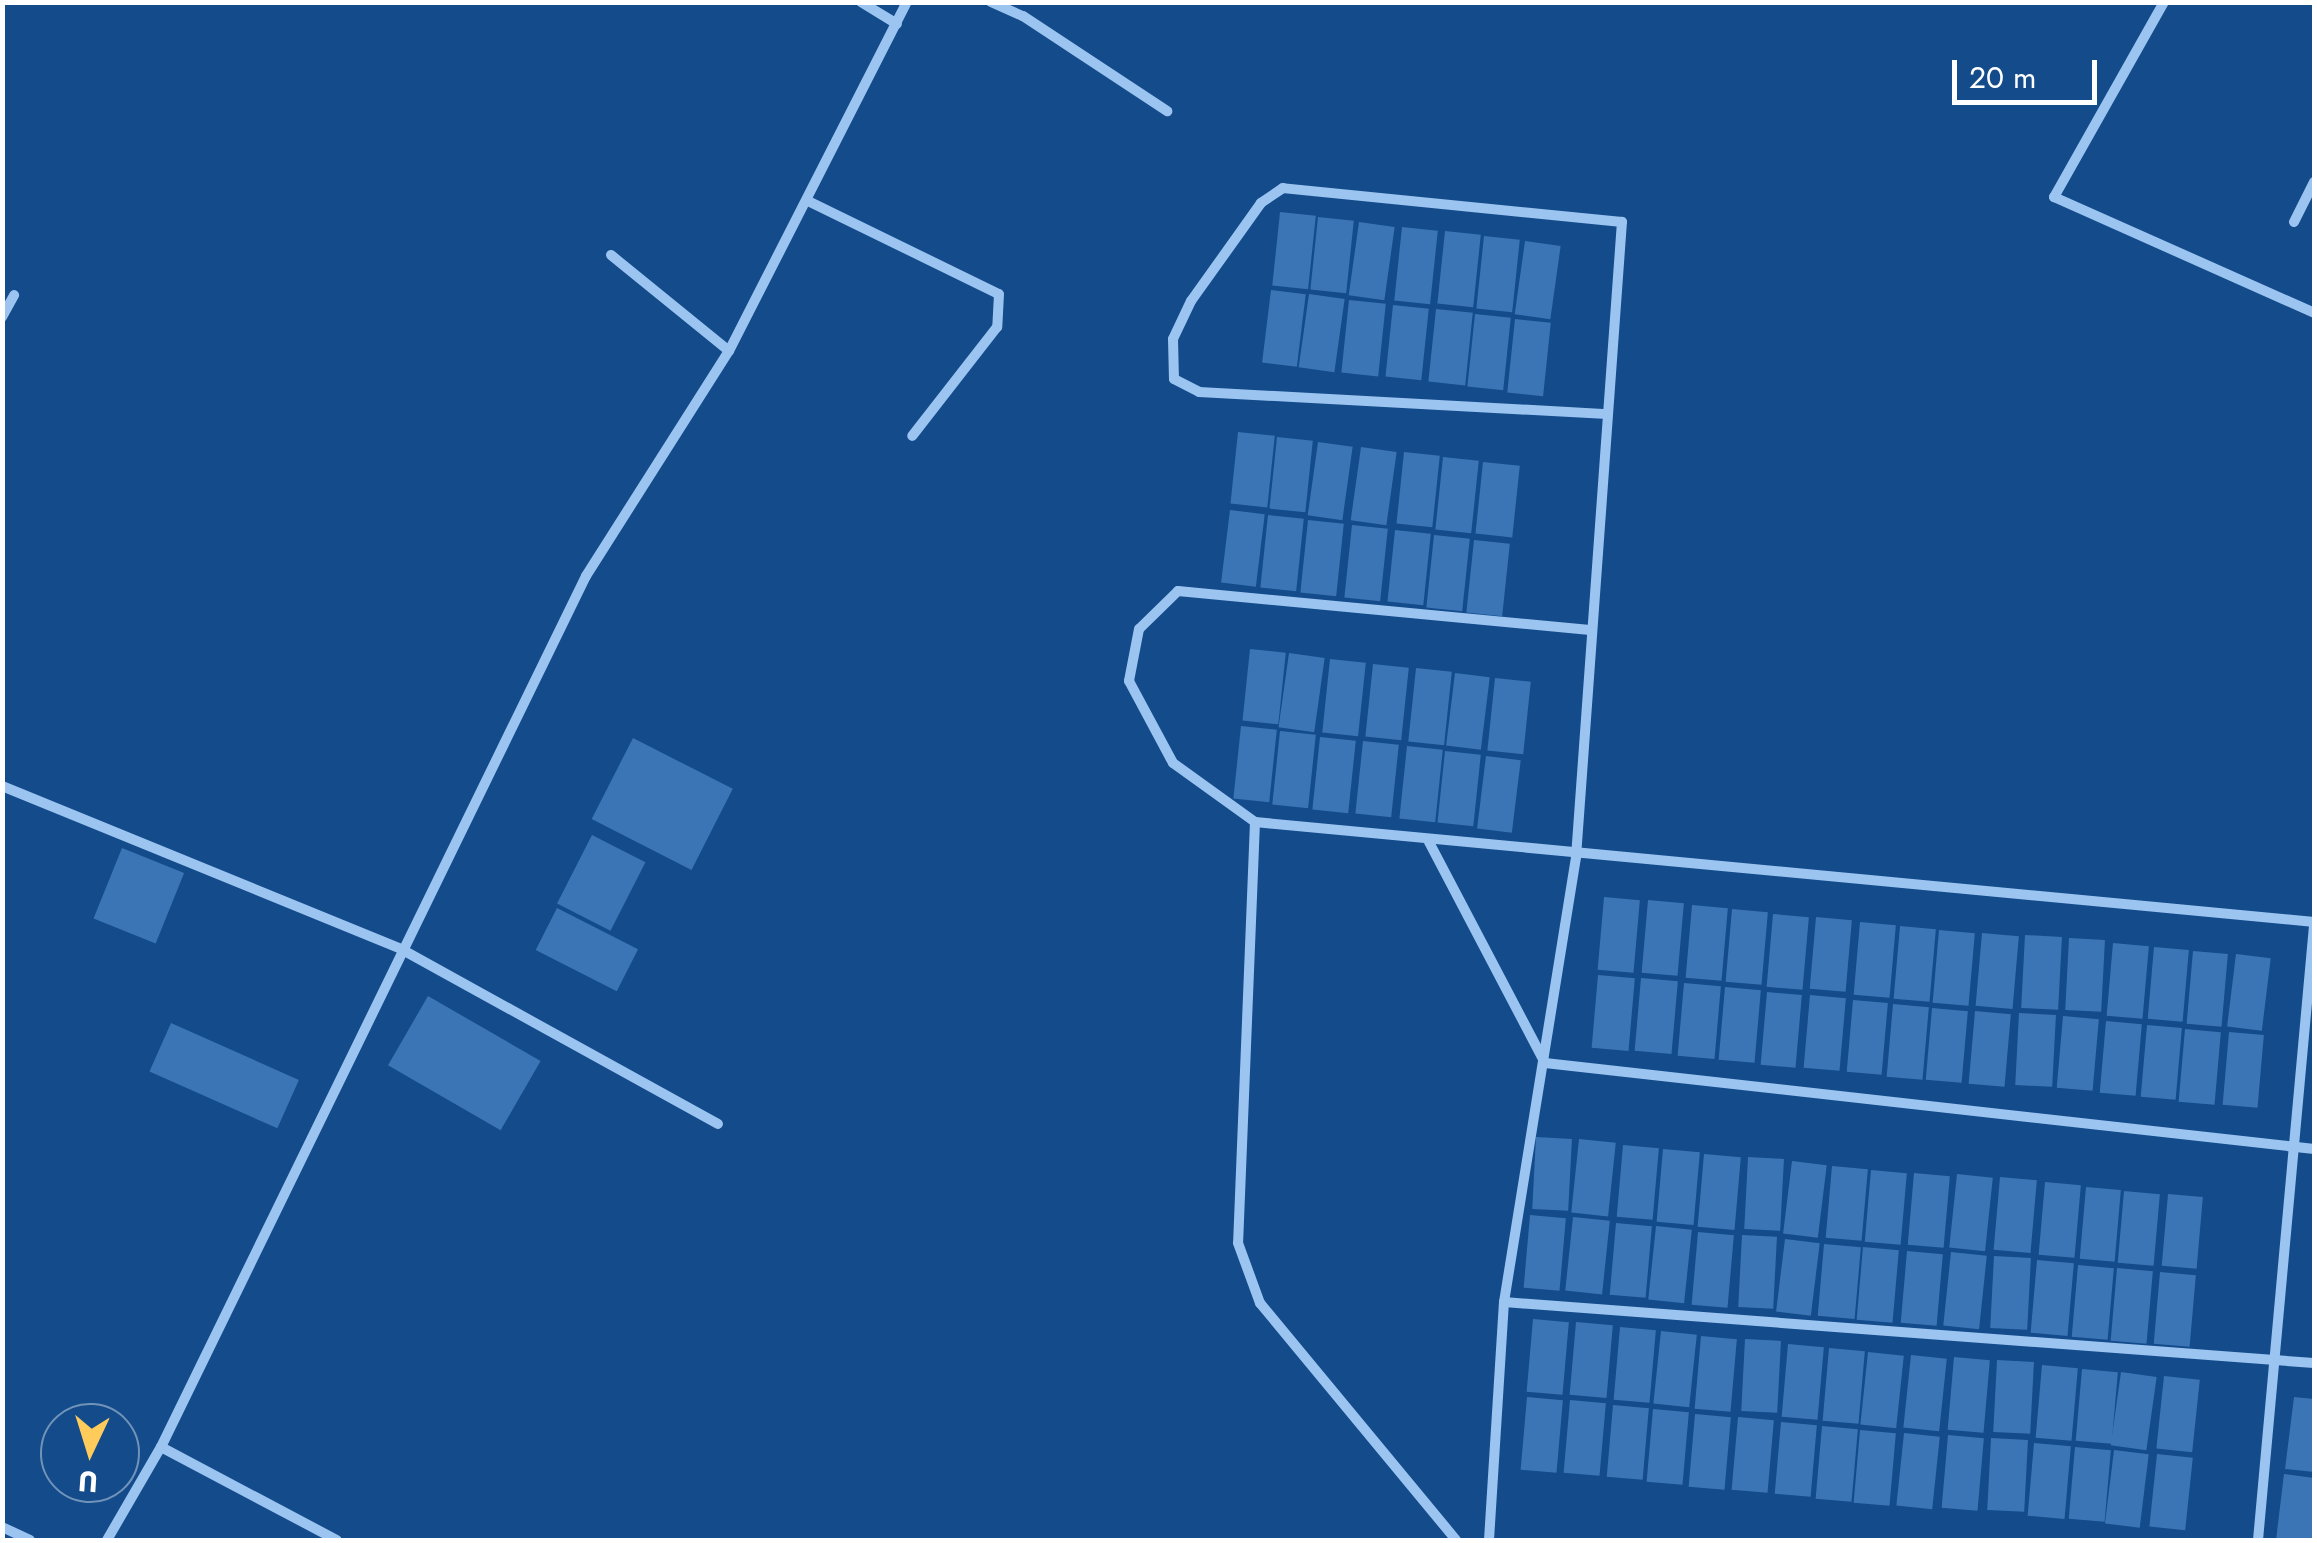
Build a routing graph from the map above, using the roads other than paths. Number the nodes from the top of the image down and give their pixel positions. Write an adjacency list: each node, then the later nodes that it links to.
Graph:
1 (861, 2): 5 (street)
2 (907, 2): 5 (street)
3 (990, 2): 6 (street)
4 (2164, 2): 12 (street)
5 (896, 24): 8 (street)
6 (1167, 111)
7 (2314, 182): 9 (street)
8 (808, 201): 14 (street); 16 (street)
9 (2294, 222)
10 (611, 255): 14 (street)
11 (14, 295): 13 (street)
12 (2314, 313)
13 (2, 317)
14 (728, 351): 23 (street)
15 (1607, 414): 15 (street); 17 (street)
16 (912, 436)
17 (1590, 630): 19 (street); 21 (street)
18 (2, 786): 23 (street)
19 (1255, 822): 20 (street); 36 (street)
20 (1429, 842): 21 (street); 24 (street)
21 (1576, 857): 22 (street); 24 (street)
22 (2314, 924): 26 (street)
23 (401, 950): 25 (street); 31 (street)
24 (1545, 1063): 26 (street); 28 (street)
25 (718, 1124)
26 (2291, 1147): 27 (street); 29 (street)
27 (2314, 1150)
28 (1504, 1302): 29 (street); 37 (street)
29 (2272, 1361): 30 (street); 38 (street)
30 (2314, 1363)
31 (162, 1447): 34 (street); 35 (street)
32 (2, 1527): 33 (street)
33 (30, 1540)
34 (108, 1540)
35 (337, 1540)
36 (1456, 1540)
37 (1489, 1540)
38 (2258, 1540)

